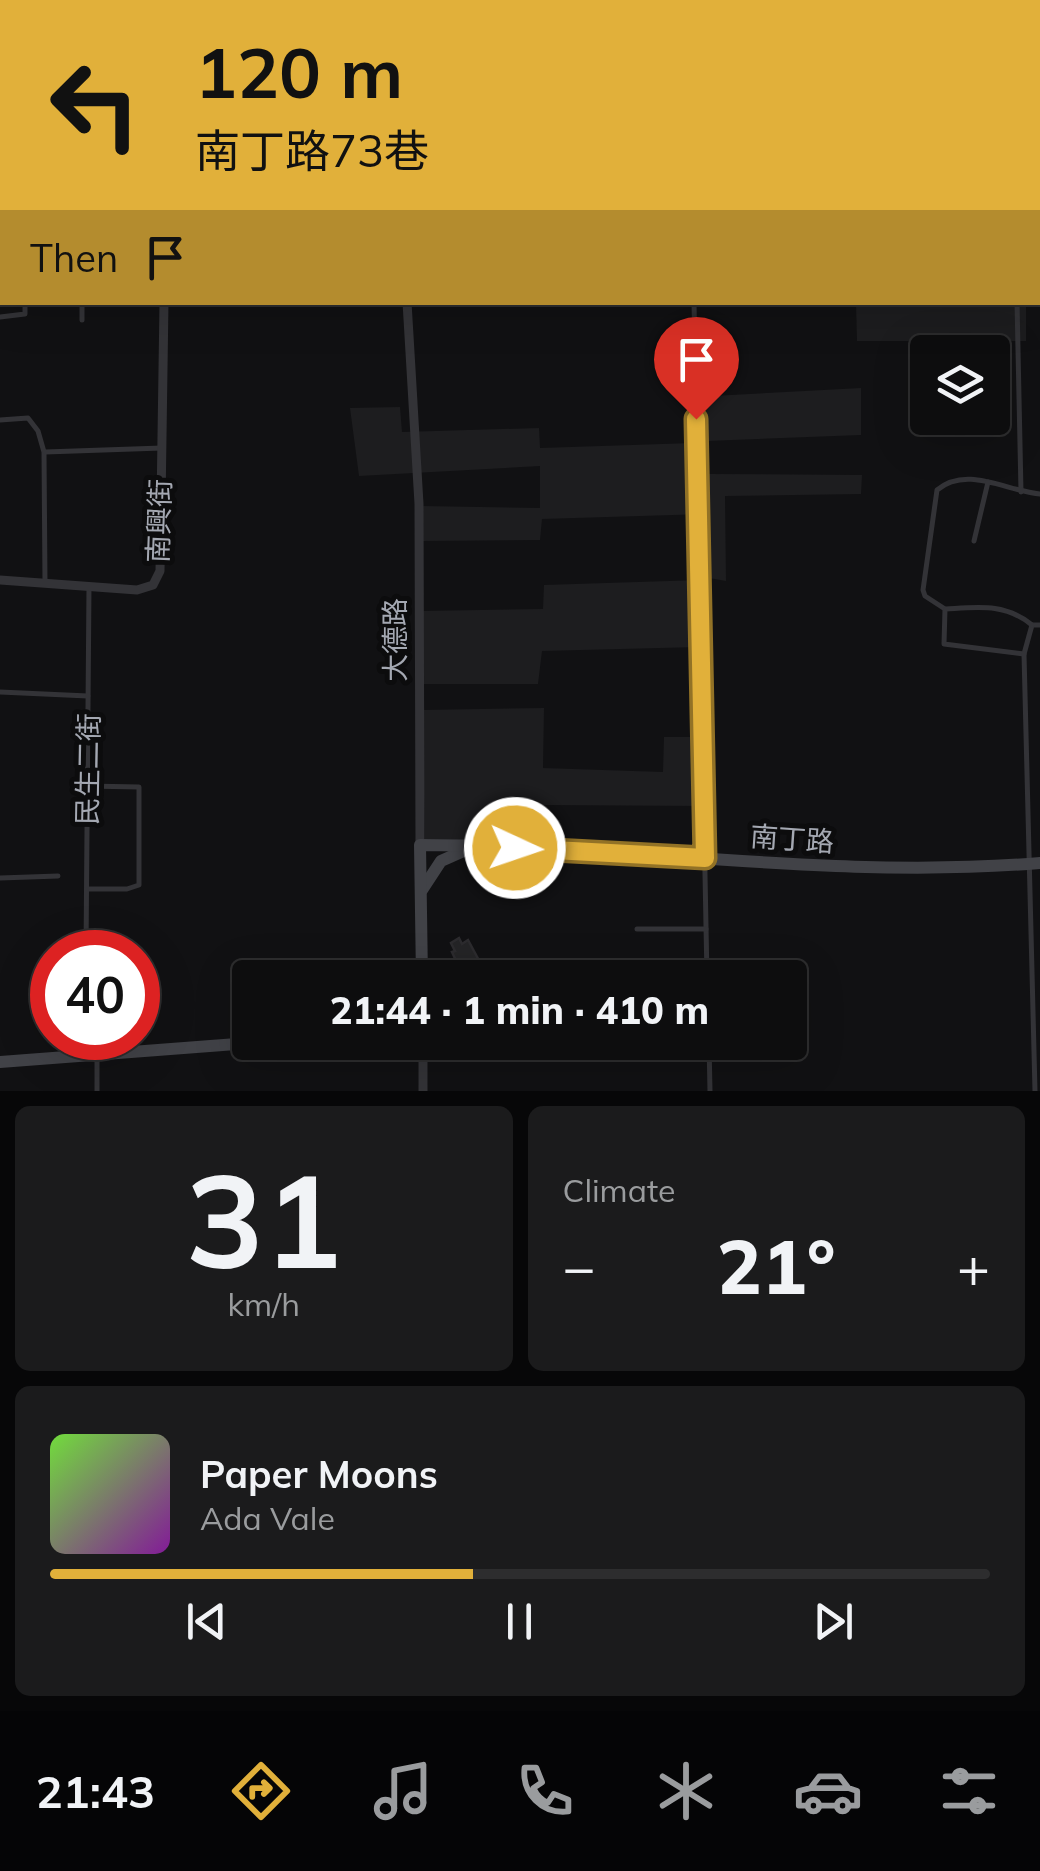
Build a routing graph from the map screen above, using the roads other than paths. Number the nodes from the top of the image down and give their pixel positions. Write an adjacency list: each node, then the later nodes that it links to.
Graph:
1 (25, 305): 7 (lane)
2 (82, 305): 8 (lane)
3 (164, 305): 10 (street, 南興街)
4 (407, 305): 25 (street, 大德路)
5 (694, 305): 27 (lane)
6 (1017, 305): 13 (lane)
7 (0, 317)
8 (82, 320)
9 (0, 420): 11 (lane)
10 (162, 448): 11 (lane); 18 (street, 南興街)
11 (44, 452): 17 (lane)
12 (988, 482): 13 (lane); 15 (lane); 19 (lane)
13 (1021, 492): 14 (lane)
14 (1040, 494)
15 (974, 542)
16 (0, 580): 17 (street, 南興街)
17 (46, 583): 18 (street, 南興街)
18 (89, 586): 23 (lane, 民生二街)
19 (944, 609): 20 (lane); 21 (lane)
20 (1036, 625): 21 (lane)
21 (1024, 654): 28 (lane)
22 (0, 692): 23 (lane)
23 (88, 696): 24 (lane, 民生二街)
24 (87, 786): 31 (lane, 民生二街); 31 (lane)
25 (420, 845): 26 (street, 南丁路); 32 (street, 大德路)
26 (477, 846): 27 (street, 南丁路); 32 (street)
27 (705, 858): 28 (street, 南丁路); 34 (lane)
28 (1035, 863): 48 (lane)
29 (58, 876): 30 (lane)
30 (0, 878)
31 (86, 888): 35 (lane, 民生二街)
32 (421, 892): 36 (street, 大德路)
33 (637, 929): 34 (lane)
34 (706, 929): 37 (lane)
35 (86, 930)
36 (422, 960)
37 (707, 960)
38 (232, 1044): 39 (street)
39 (160, 1050)
40 (30, 1060): 44 (street)
41 (92, 1060): 45 (lane)
42 (422, 1060): 46 (street)
43 (709, 1060): 47 (lane)
44 (0, 1062)
45 (97, 1091)
46 (423, 1091)
47 (710, 1091)
48 (1035, 1091)

